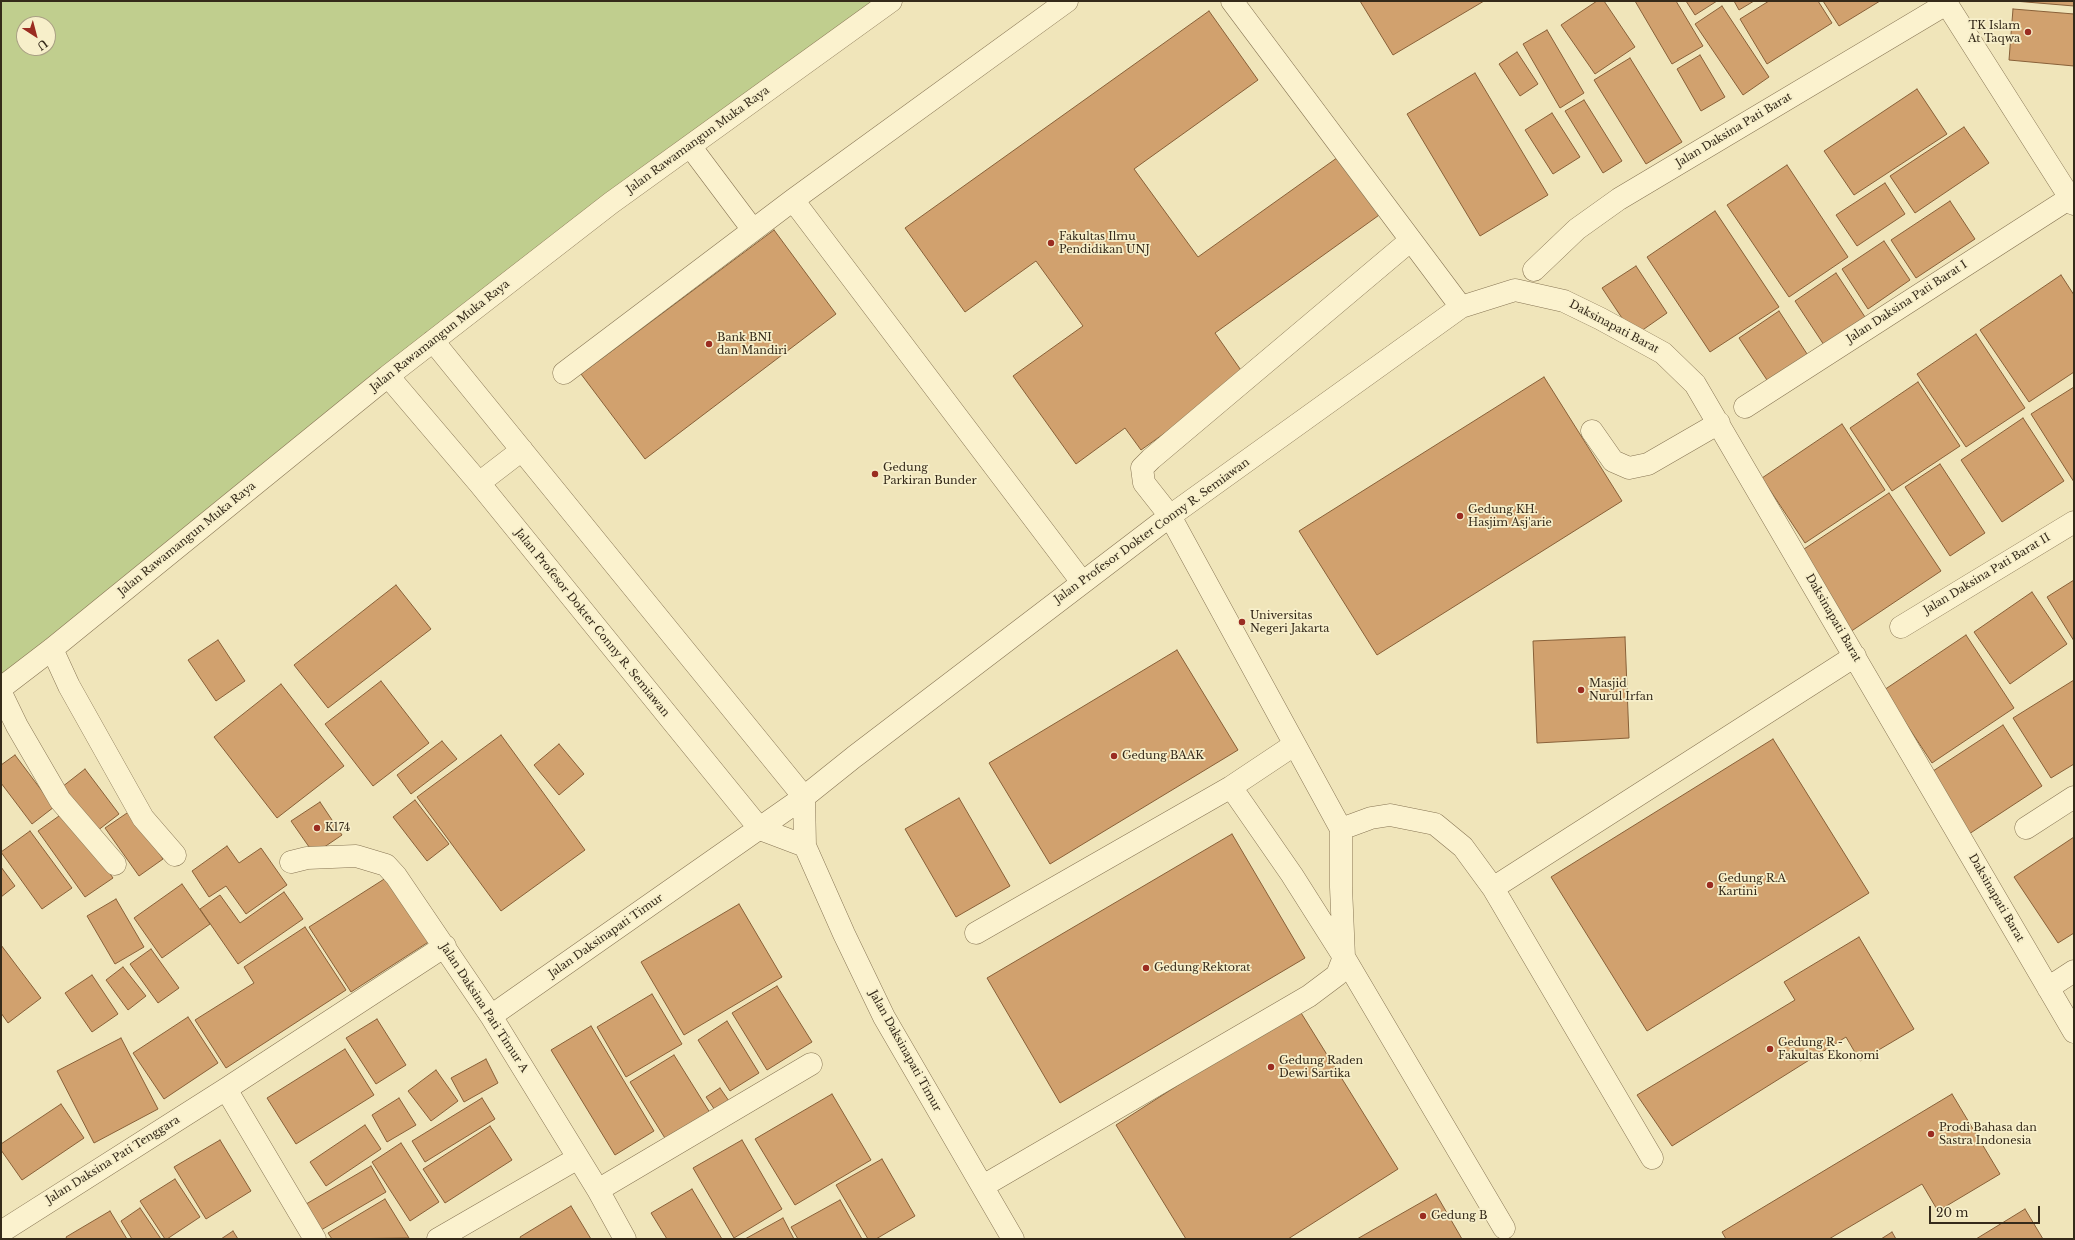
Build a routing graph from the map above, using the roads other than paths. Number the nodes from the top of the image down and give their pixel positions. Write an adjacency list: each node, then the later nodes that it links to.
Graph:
1 (891, 1): 5 (street, Jalan Rawamangun Muka Raya)
2 (1067, 1): 6 (street)
3 (1232, 1): 9 (street)
4 (1945, 2): 7 (street); 10 (street, Jalan Daksina Pati Barat)
5 (690, 146): 8 (street); 13 (street, Jalan Rawamangun Muka Raya)
6 (793, 200): 8 (street); 23 (street)
7 (2072, 201): 16 (street, Jalan Daksina Pati Barat I)
8 (753, 230): 14 (street)
9 (1411, 240): 12 (street); 21 (street)
10 (1534, 270)
11 (1515, 290): 12 (street, Jalan Profesor Dokter Conny R. Semiawan); 17 (street, Daksinapati Barat)
12 (1461, 307): 21 (street, Jalan Profesor Dokter Conny R. Semiawan)
13 (433, 341): 15 (street, Jalan Rawamangun Muka Raya); 19 (street)
14 (564, 374)
15 (388, 376): 20 (street, Jalan Profesor Dokter Conny R. Semiawan); 25 (street, Jalan Rawamangun Muka Raya)
16 (1744, 407)
17 (1719, 423): 18 (street); 26 (street, Daksinapati Barat)
18 (1592, 431)
19 (522, 450): 20 (street); 31 (street)
20 (479, 483): 34 (street, Jalan Profesor Dokter Conny R. Semiawan)
21 (1170, 516): 23 (street, Jalan Profesor Dokter Conny R. Semiawan); 29 (street)
22 (2074, 522): 24 (street, Jalan Daksina Pati Barat II)
23 (1082, 582): 31 (street, Jalan Profesor Dokter Conny R. Semiawan)
24 (1901, 627)
25 (52, 650): 27 (street, Jalan Rawamangun Muka Raya); 37 (street)
26 (1855, 656): 40 (street); 45 (street, Daksinapati Barat)
27 (1, 688)
28 (1, 693): 39 (street)
29 (1294, 745): 30 (street); 35 (street)
30 (1231, 787): 41 (street); 43 (street)
31 (804, 797): 34 (street, Jalan Profesor Dokter Conny R. Semiawan); 36 (street, Jalan Daksinapati Timur)
32 (2074, 797): 33 (street)
33 (2026, 828)
34 (760, 829): 36 (street); 46 (street, Jalan Daksinapati Timur)
35 (1341, 830): 40 (street); 43 (street)
36 (805, 846): 52 (street, Jalan Daksinapati Timur)
37 (175, 855)
38 (291, 862): 42 (street, Jalan Daksina Pati Timur A)
39 (115, 864)
40 (1493, 888): 51 (street)
41 (976, 933)
42 (445, 946): 46 (street, Jalan Daksina Pati Timur A); 49 (street, Jalan Daksina Pati Tenggara)
43 (1344, 957): 52 (street); 54 (street)
44 (2074, 972): 45 (street)
45 (2048, 988): 47 (street, Daksinapati Barat)
46 (491, 1016): 50 (street, Jalan Daksina Pati Timur A)
47 (2074, 1032)
48 (811, 1064): 53 (street)
49 (226, 1089): 55 (street, Jalan Daksina Pati Tenggara); 56 (street)
50 (578, 1158): 53 (street, Jalan Daksina Pati Timur A); 57 (street)
51 (1652, 1158)
52 (983, 1186): 59 (street, Jalan Daksinapati Timur)
53 (598, 1190): 58 (street, Jalan Daksina Pati Timur A)
54 (1504, 1228)
55 (1, 1232)
56 (315, 1239)
57 (438, 1239)
58 (625, 1239)
59 (1014, 1239)

